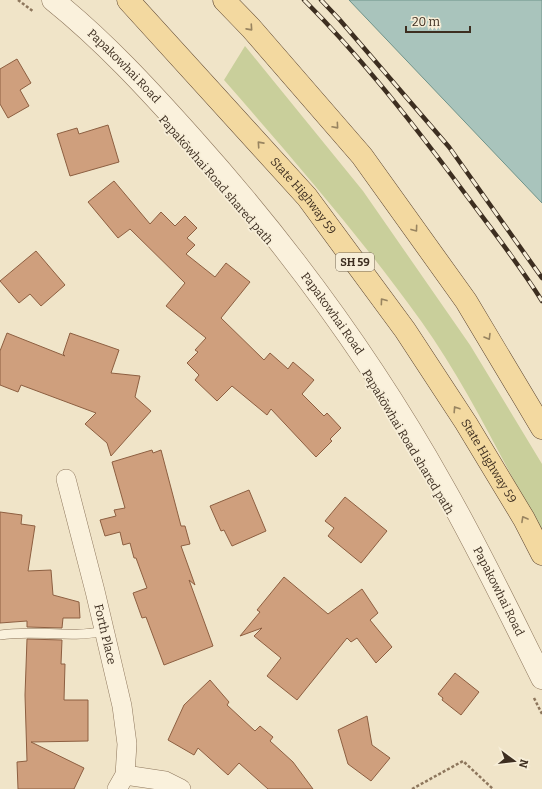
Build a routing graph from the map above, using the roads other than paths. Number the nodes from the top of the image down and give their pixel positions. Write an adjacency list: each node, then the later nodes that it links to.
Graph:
1 (53, 0): 9 (street, Papakowhai Road)
2 (128, 0): 6 (main road, State Highway 59 / SH 59, one-way to 2)
3 (224, 0): 4 (main road, one-way to 4)
4 (542, 428)
5 (66, 479): 7 (street, Forth Place)
6 (542, 554)
7 (104, 631): 8 (lane); 10 (street, Forth Place)
8 (0, 635)
9 (537, 686)
10 (121, 782): 11 (street)
11 (181, 789)

